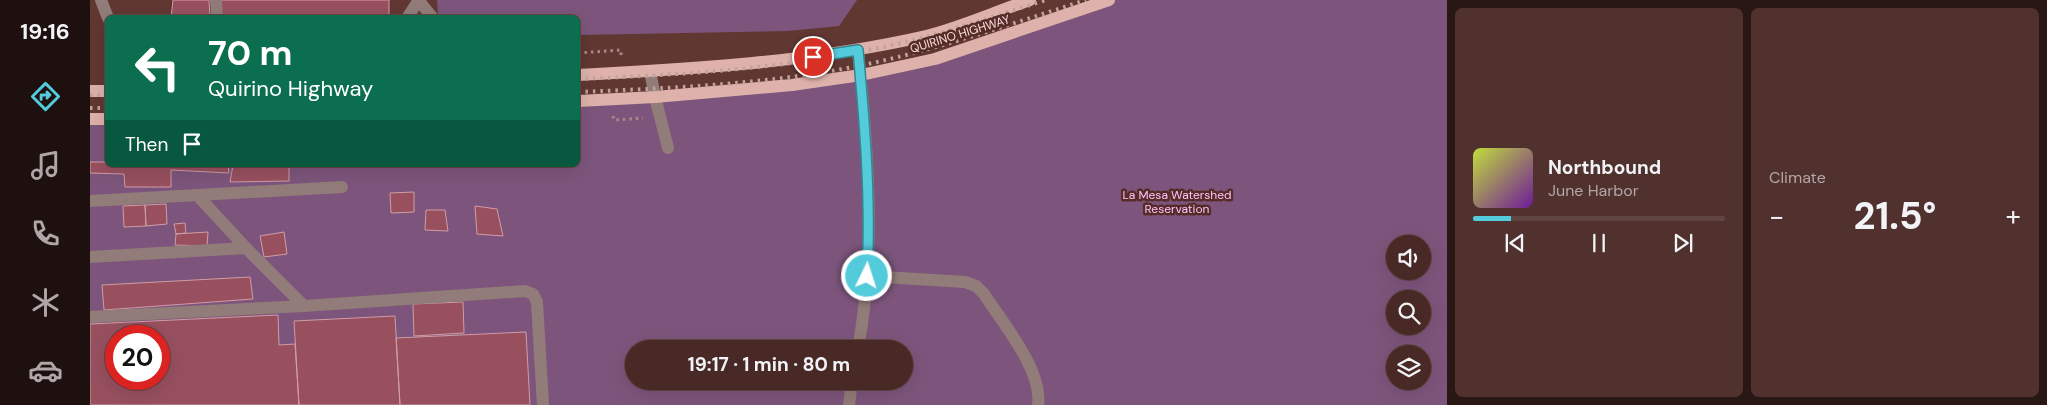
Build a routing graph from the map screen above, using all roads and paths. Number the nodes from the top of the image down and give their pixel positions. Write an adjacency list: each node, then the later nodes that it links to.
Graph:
1 (101, 0): 6 (street)
2 (216, 0): 7 (street)
3 (419, 0): 8 (street); 9 (street)
4 (1030, 0): 11 (main road, QUIRINO HIGHWAY)
5 (1108, 0): 15 (main road, QUIRINO HIGHWAY)
6 (107, 15)
7 (217, 15)
8 (409, 15)
9 (431, 15)
10 (622, 50): 12 (path)
11 (858, 50): 13 (main road, QUIRINO HIGHWAY); 15 (street)
12 (580, 53)
13 (650, 71): 14 (main road, QUIRINO HIGHWAY); 18 (street)
14 (580, 75)
15 (860, 76): 18 (main road, QUIRINO HIGHWAY); 28 (street)
16 (90, 91): 17 (main road)
17 (105, 91)
18 (655, 97): 19 (main road, QUIRINO HIGHWAY); 22 (street)
19 (580, 101)
20 (90, 119): 21 (main road)
21 (105, 119)
22 (668, 148)
23 (342, 187): 24 (street)
24 (198, 196): 25 (street); 26 (street)
25 (90, 201)
26 (246, 248): 27 (street); 29 (street)
27 (90, 257)
28 (867, 276): 31 (street); 35 (street)
29 (304, 306): 30 (street); 33 (street)
30 (90, 317)
31 (859, 340)
32 (851, 390): 34 (street)
33 (543, 405)
34 (849, 405)
35 (1038, 405)

